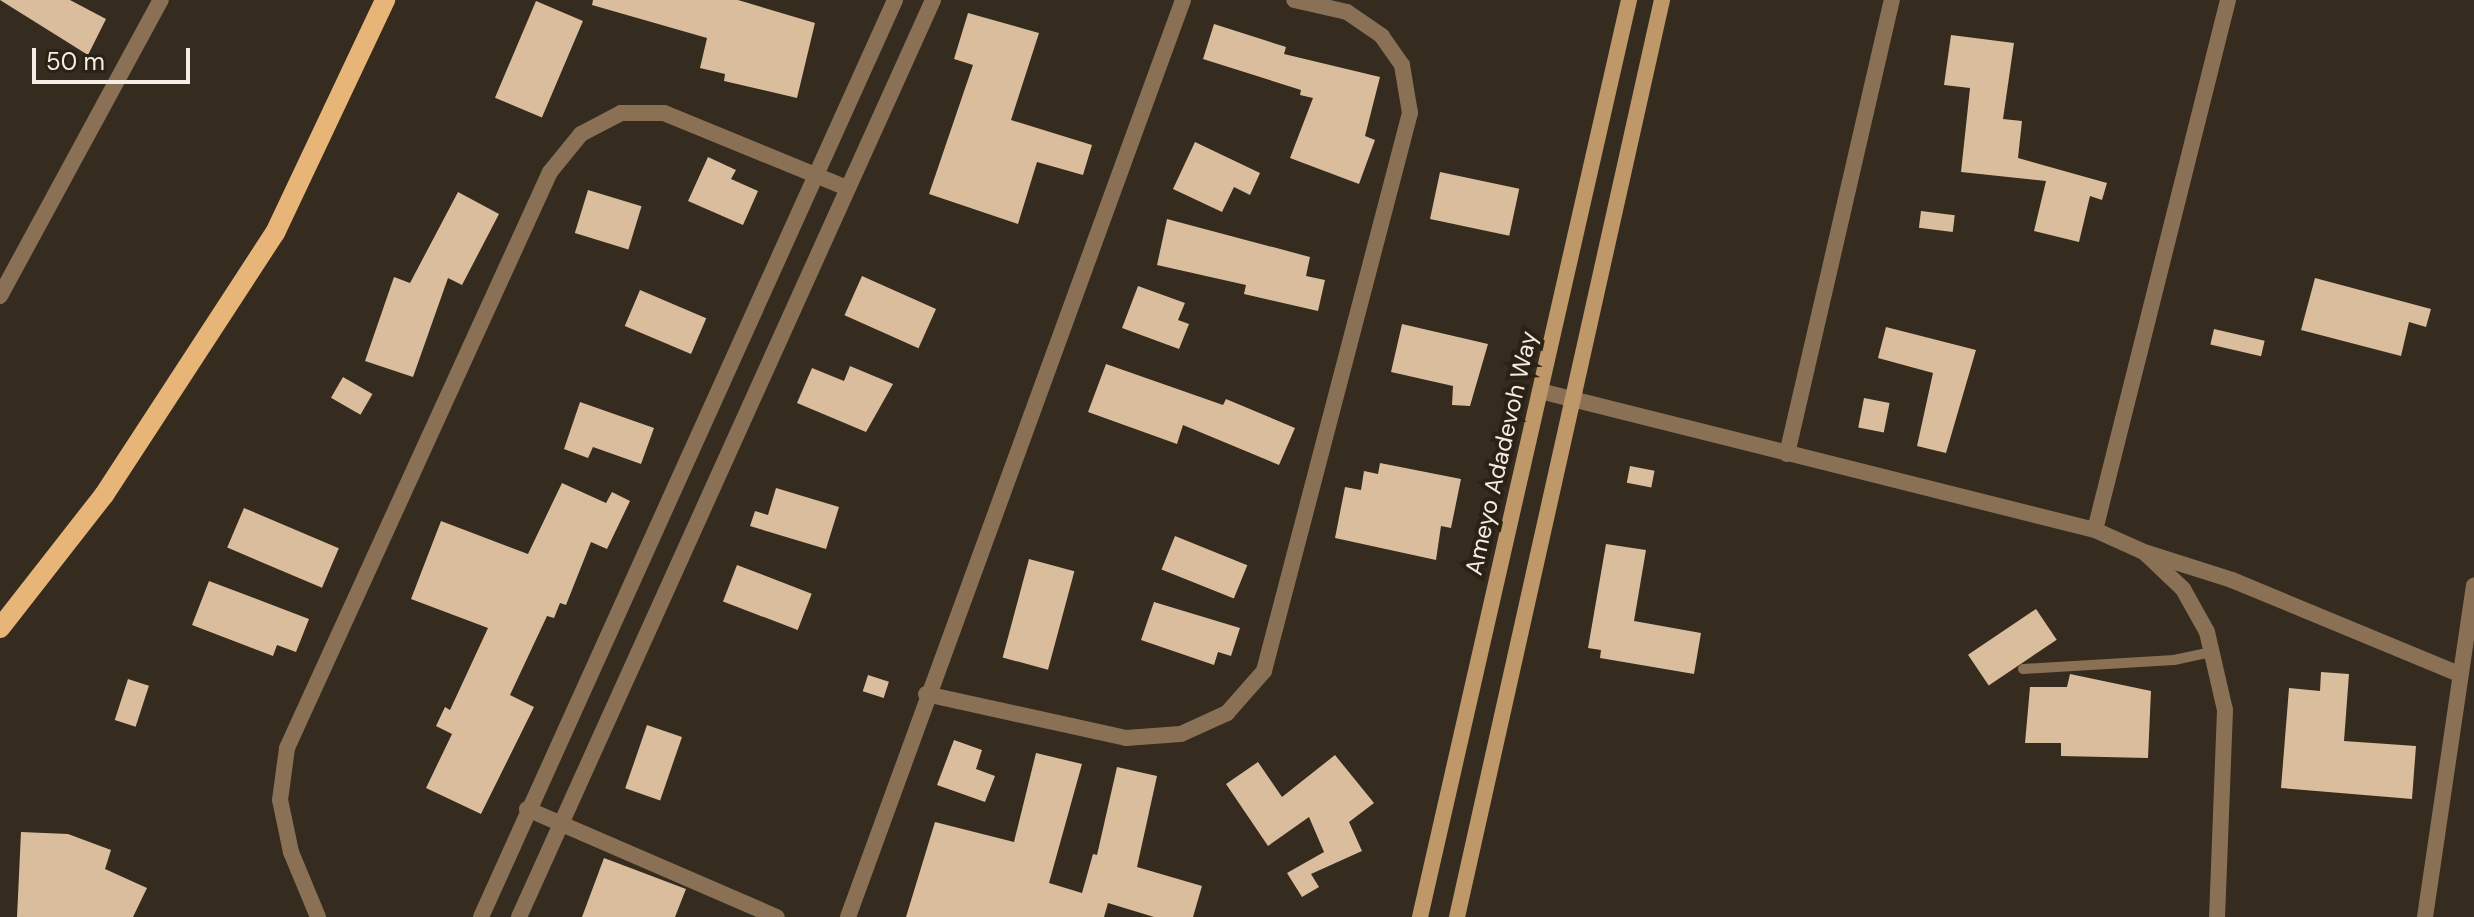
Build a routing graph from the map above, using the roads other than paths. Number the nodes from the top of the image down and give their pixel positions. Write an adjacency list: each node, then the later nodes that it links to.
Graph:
1 (161, 0): 13 (street)
2 (385, 0): 20 (main road)
3 (895, 0): 11 (street)
4 (933, 0): 12 (street)
5 (1183, 0): 24 (street)
6 (1294, 0): 24 (street)
7 (1629, 0): 14 (street, Ameyo Adadevoh Way)
8 (1662, 0): 15 (street)
9 (1892, 0): 16 (street)
10 (2228, 0): 17 (street)
11 (815, 173): 12 (street); 25 (street); 27 (street)
12 (847, 188): 26 (street)
13 (0, 296)
14 (1540, 391): 15 (street); 32 (street, Ameyo Adadevoh Way)
15 (1573, 399): 16 (street); 33 (street)
16 (1787, 454): 17 (street)
17 (2095, 530): 18 (street)
18 (2144, 552): 21 (street); 23 (street)
19 (2474, 586): 23 (street)
20 (0, 628)
21 (2212, 652): 22 (lane); 34 (street)
22 (2023, 669)
23 (2459, 674): 35 (street)
24 (926, 694): 31 (street)
25 (527, 809): 26 (street); 28 (street)
26 (559, 823): 29 (street); 30 (street)
27 (318, 917)
28 (481, 917)
29 (519, 917)
30 (777, 917)
31 (848, 917)
32 (1420, 917)
33 (1457, 917)
34 (2217, 917)
35 (2425, 917)

